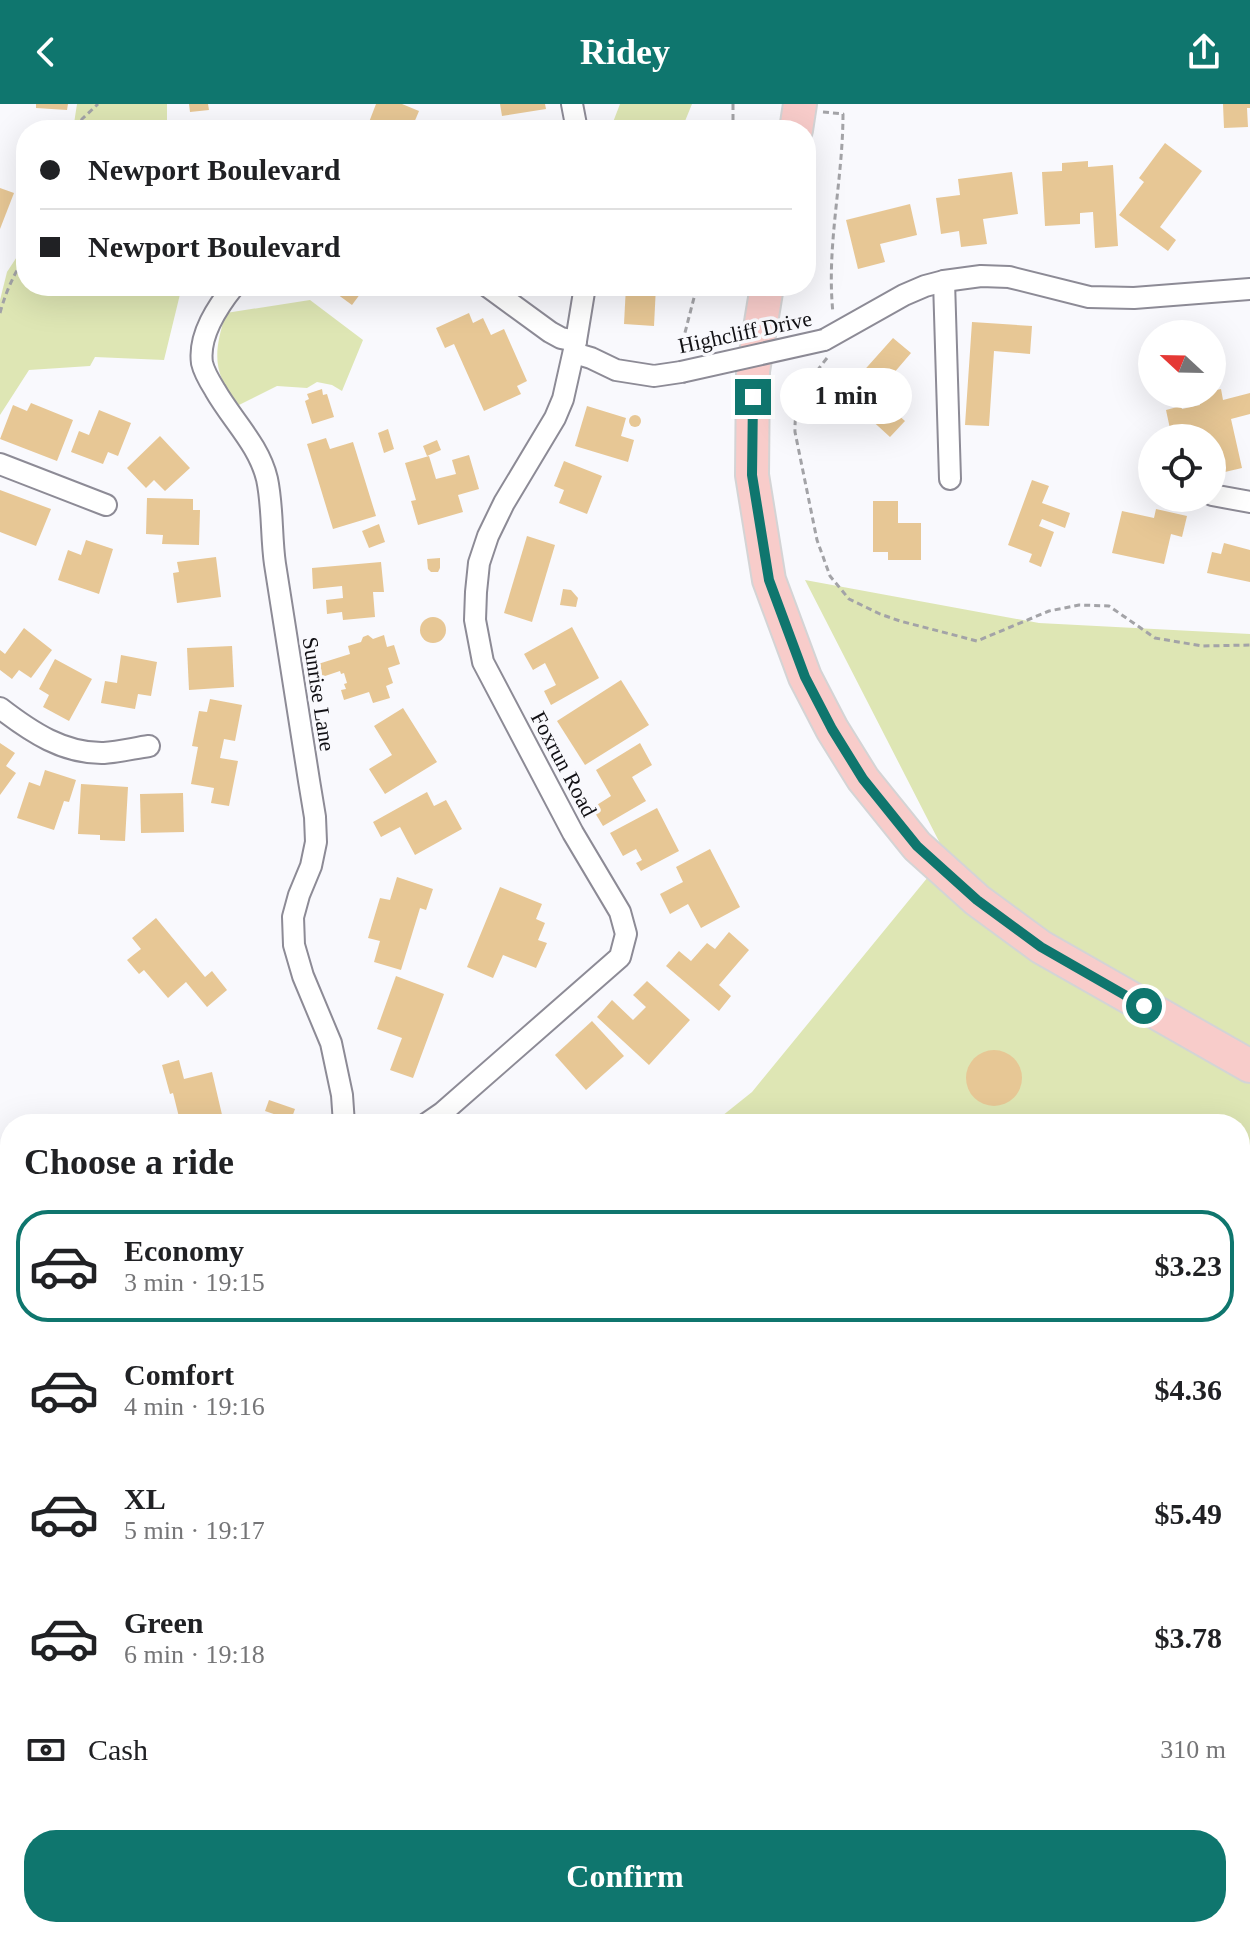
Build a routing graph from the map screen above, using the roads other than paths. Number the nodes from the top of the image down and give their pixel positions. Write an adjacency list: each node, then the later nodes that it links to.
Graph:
1 (944, 281): 2 (street, Highcliff Drive); 7 (street, Highcliff Drive, bridge); 9 (street)
2 (1250, 289)
3 (226, 296): 16 (street, Sunrise Lane)
4 (501, 296): 7 (street)
5 (583, 296): 7 (street, Foxrun Road)
6 (765, 296): 15 (main road)
7 (575, 347): 17 (street, Foxrun Road)
8 (0, 464): 12 (street)
9 (950, 479)
10 (1226, 498): 11 (street)
11 (1250, 502)
12 (106, 505)
13 (0, 708): 14 (street)
14 (149, 746)
15 (1250, 1066)
16 (343, 1114)
17 (441, 1114)

